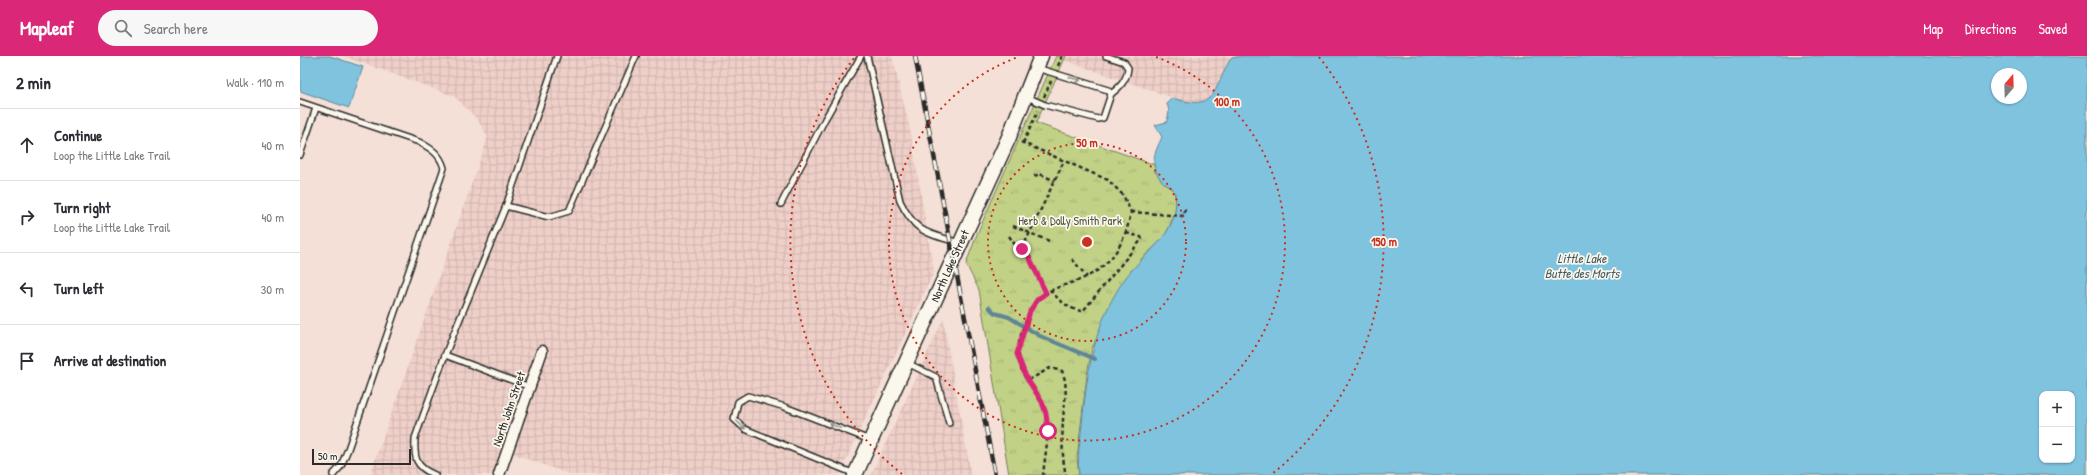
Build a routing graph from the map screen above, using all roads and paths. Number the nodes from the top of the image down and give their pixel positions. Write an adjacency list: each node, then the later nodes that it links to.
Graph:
1 (557, 56): 17 (lane)
2 (636, 56): 17 (lane)
3 (861, 56): 16 (lane)
4 (867, 56): 25 (lane)
5 (1106, 56): 7 (lane)
6 (1039, 62): 7 (lane, one-way to 7); 8 (main road, North Lake Street)
7 (1112, 94): 8 (lane)
8 (1026, 97): 25 (main road, North Lake Street)
9 (300, 102): 10 (lane)
10 (316, 108): 12 (lane); 39 (lane)
11 (1023, 143): 13 (path)
12 (300, 155)
13 (1064, 161): 15 (path); 19 (path)
14 (1034, 176): 15 (path)
15 (1055, 181): 21 (path)
16 (781, 204)
17 (506, 206): 32 (lane)
18 (1185, 208): 19 (path)
19 (1132, 212): 22 (path)
20 (1013, 226): 21 (path)
21 (1030, 233): 24 (path); 26 (path)
22 (1126, 233): 28 (path); 29 (path)
23 (1009, 236): 26 (path)
24 (1049, 242)
25 (961, 243): 33 (main road, North Lake Street)
26 (1022, 249): 30 (path)
27 (1072, 259): 28 (path)
28 (1087, 277): 29 (path)
29 (1050, 290): 30 (path)
30 (1046, 293): 34 (path)
31 (542, 351): 35 (street, North John Street)
32 (445, 355): 35 (lane); 40 (lane)
33 (907, 363): 36 (lane); 37 (main road, North Lake Street)
34 (1029, 380): 42 (path); 43 (path)
35 (530, 387): 41 (street, North John Street)
36 (949, 423)
37 (871, 441): 38 (main road, North Lake Street); 38 (lane, one-way to 38)
38 (855, 474)
39 (332, 475)
40 (435, 475)
41 (499, 475)
42 (1042, 475)
43 (1066, 475)

